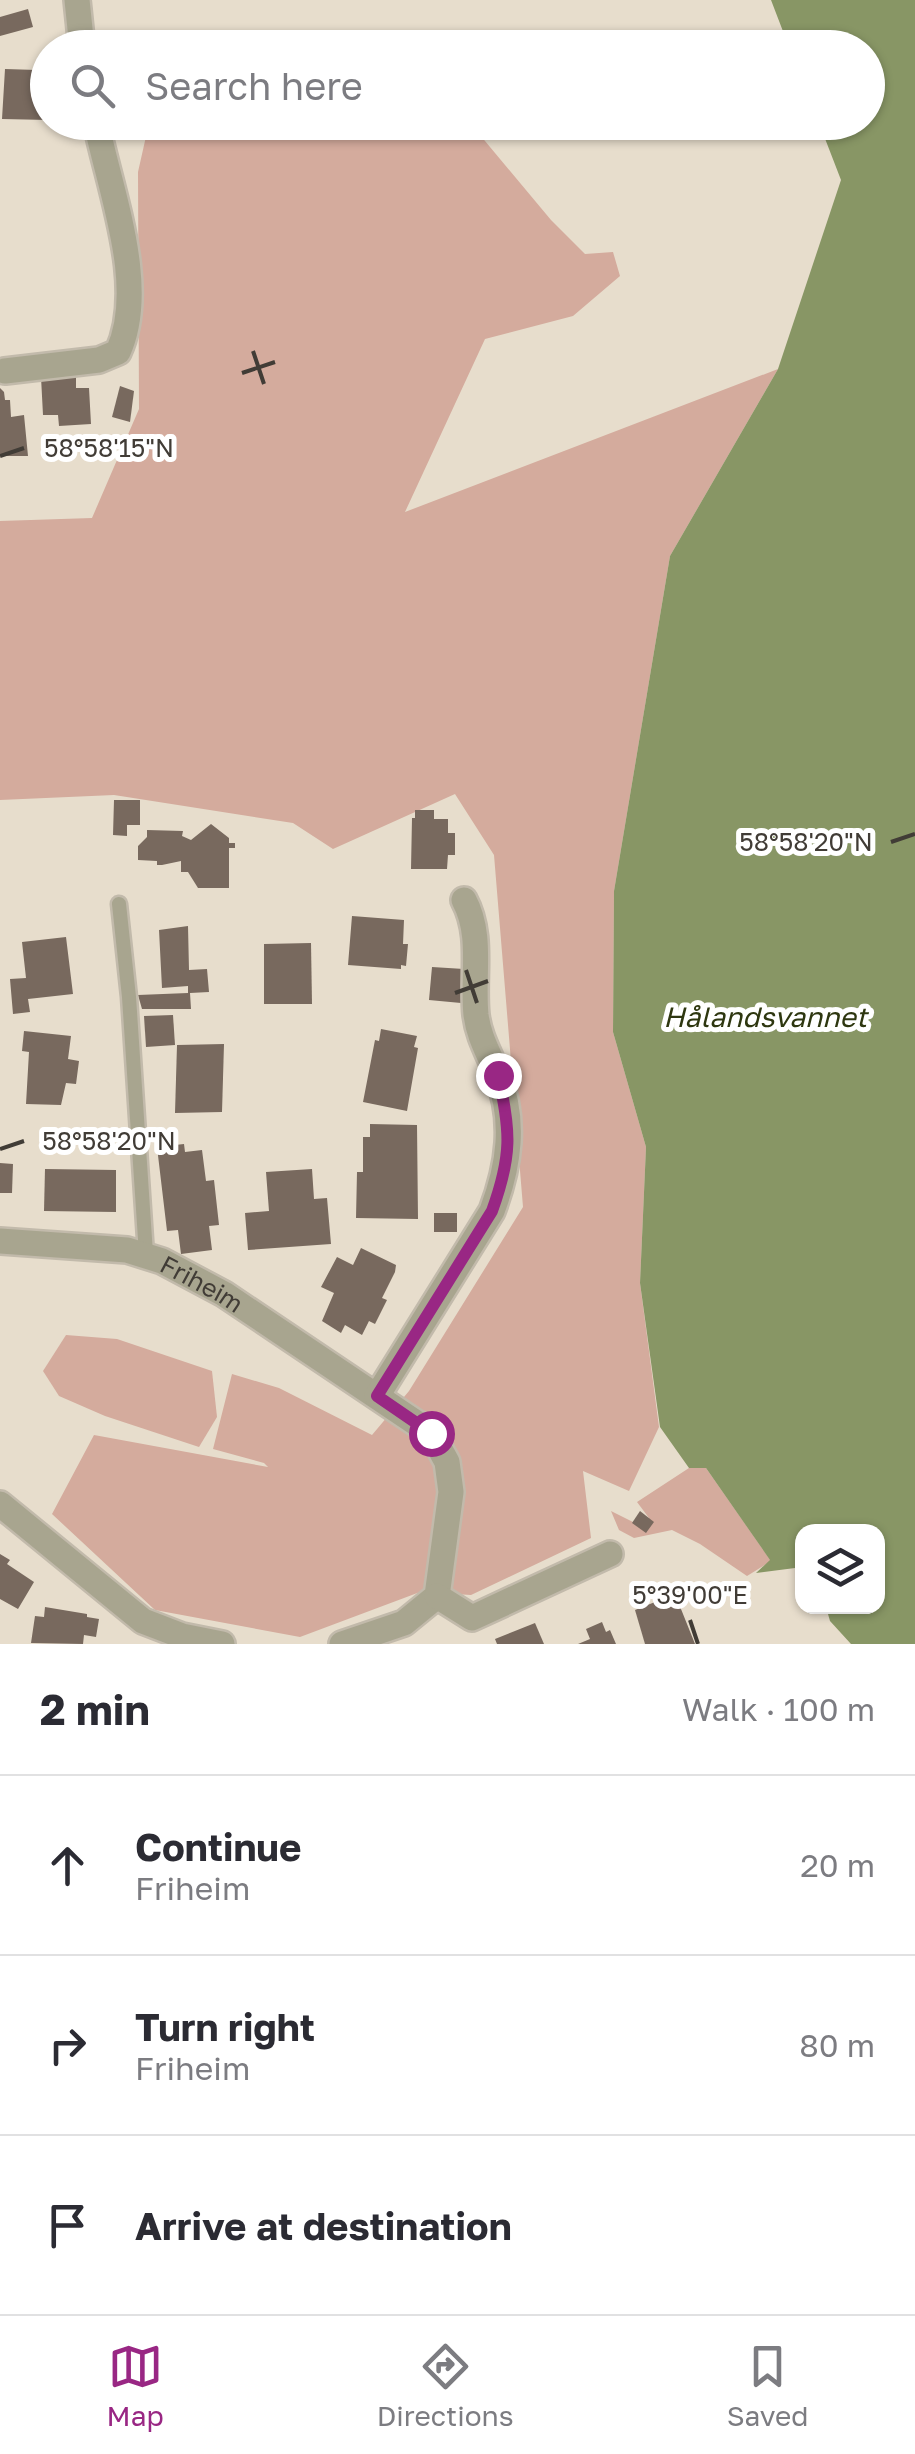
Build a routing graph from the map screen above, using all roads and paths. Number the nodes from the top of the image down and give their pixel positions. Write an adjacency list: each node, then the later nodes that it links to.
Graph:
1 (76, 0): 2 (street)
2 (80, 30)
3 (100, 140): 4 (street)
4 (5, 371)
5 (464, 900): 9 (street)
6 (119, 904): 8 (lane)
7 (0, 1241): 8 (street, Friheim)
8 (146, 1254): 9 (street, Friheim)
9 (377, 1396): 12 (street, Friheim)
10 (0, 1504): 14 (street)
11 (610, 1554): 13 (street)
12 (437, 1596): 13 (street); 15 (street)
13 (472, 1618): 16 (street)
14 (222, 1644)
15 (342, 1644)
16 (481, 1644)

